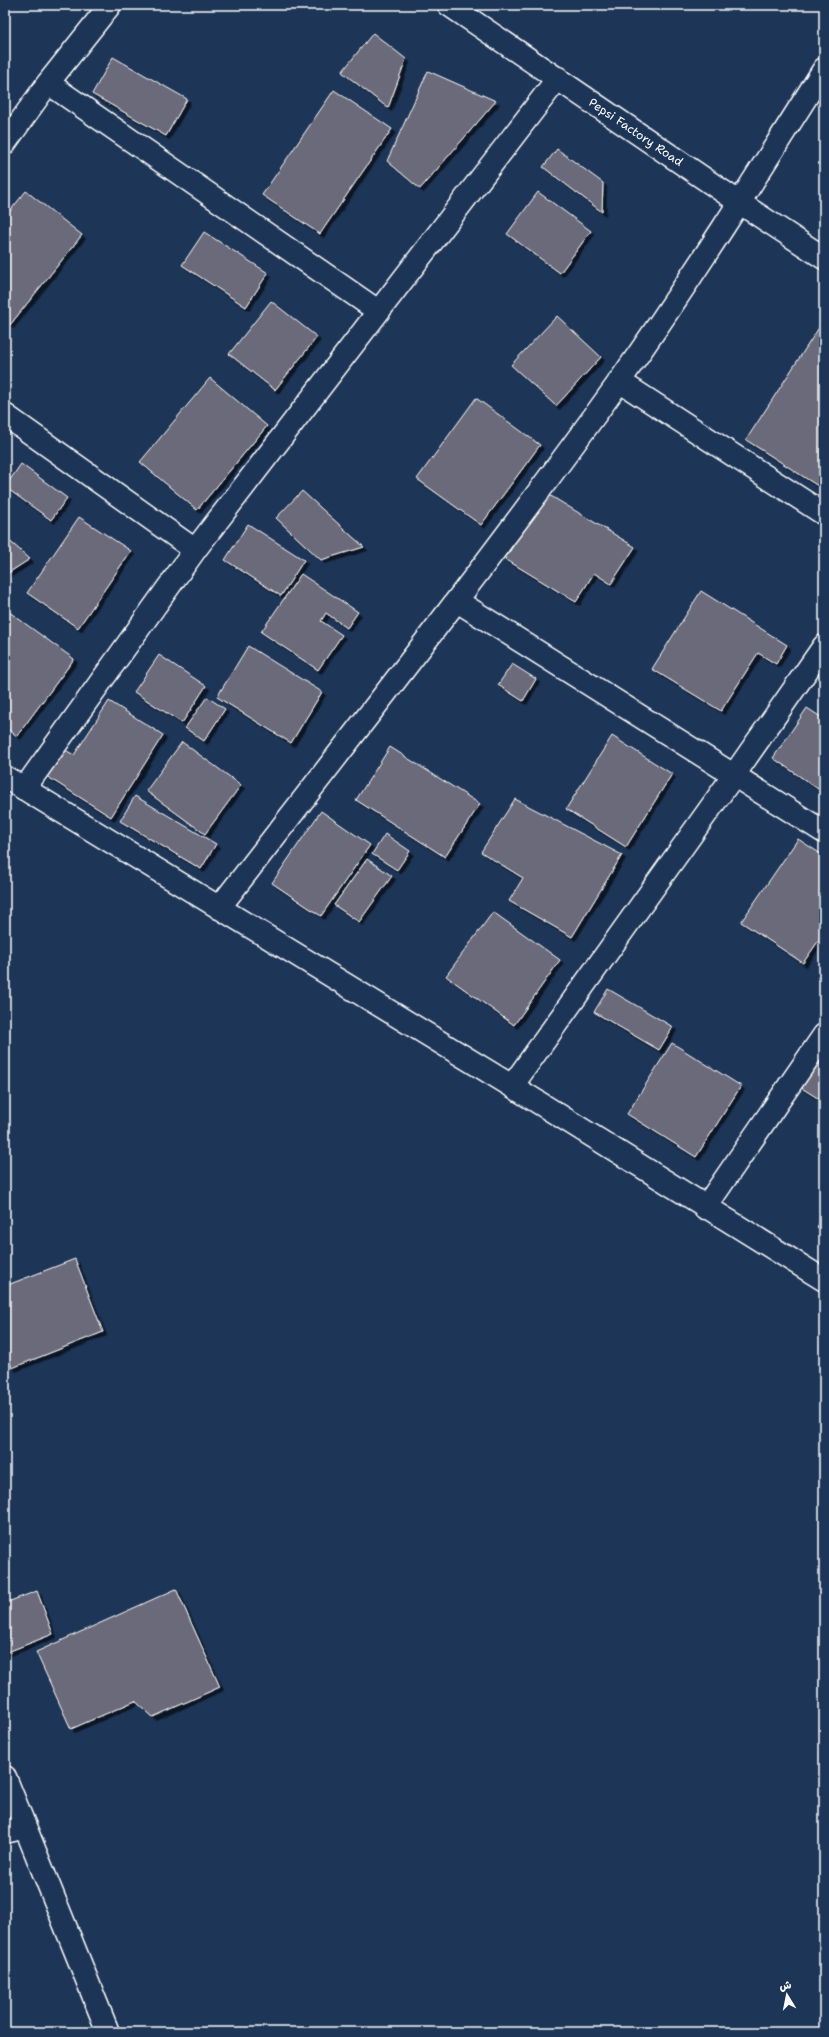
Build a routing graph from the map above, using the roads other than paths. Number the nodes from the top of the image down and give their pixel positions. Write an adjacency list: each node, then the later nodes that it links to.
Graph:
1 (110, 5): 5 (street)
2 (449, 5): 4 (street, Pepsi Factory Road)
3 (824, 69): 7 (street)
4 (558, 78): 7 (street, Pepsi Factory Road); 9 (street)
5 (48, 83): 6 (street); 9 (street)
6 (5, 143)
7 (740, 203): 8 (street, Pepsi Factory Road); 10 (street)
8 (824, 258)
9 (378, 311): 13 (street)
10 (620, 381): 12 (street); 14 (street)
11 (5, 416): 13 (street)
12 (824, 514)
13 (195, 550): 18 (street)
14 (456, 601): 16 (street); 20 (street)
15 (824, 646): 16 (street)
16 (734, 775): 19 (street); 22 (street)
17 (5, 777): 18 (street)
18 (24, 789): 20 (street)
19 (824, 832)
20 (219, 908): 22 (street)
21 (824, 1035): 23 (street)
22 (512, 1086): 23 (street)
23 (706, 1208): 24 (street)
24 (824, 1280)
25 (5, 1776): 26 (street)
26 (15, 1830): 27 (street)
27 (108, 2032)

